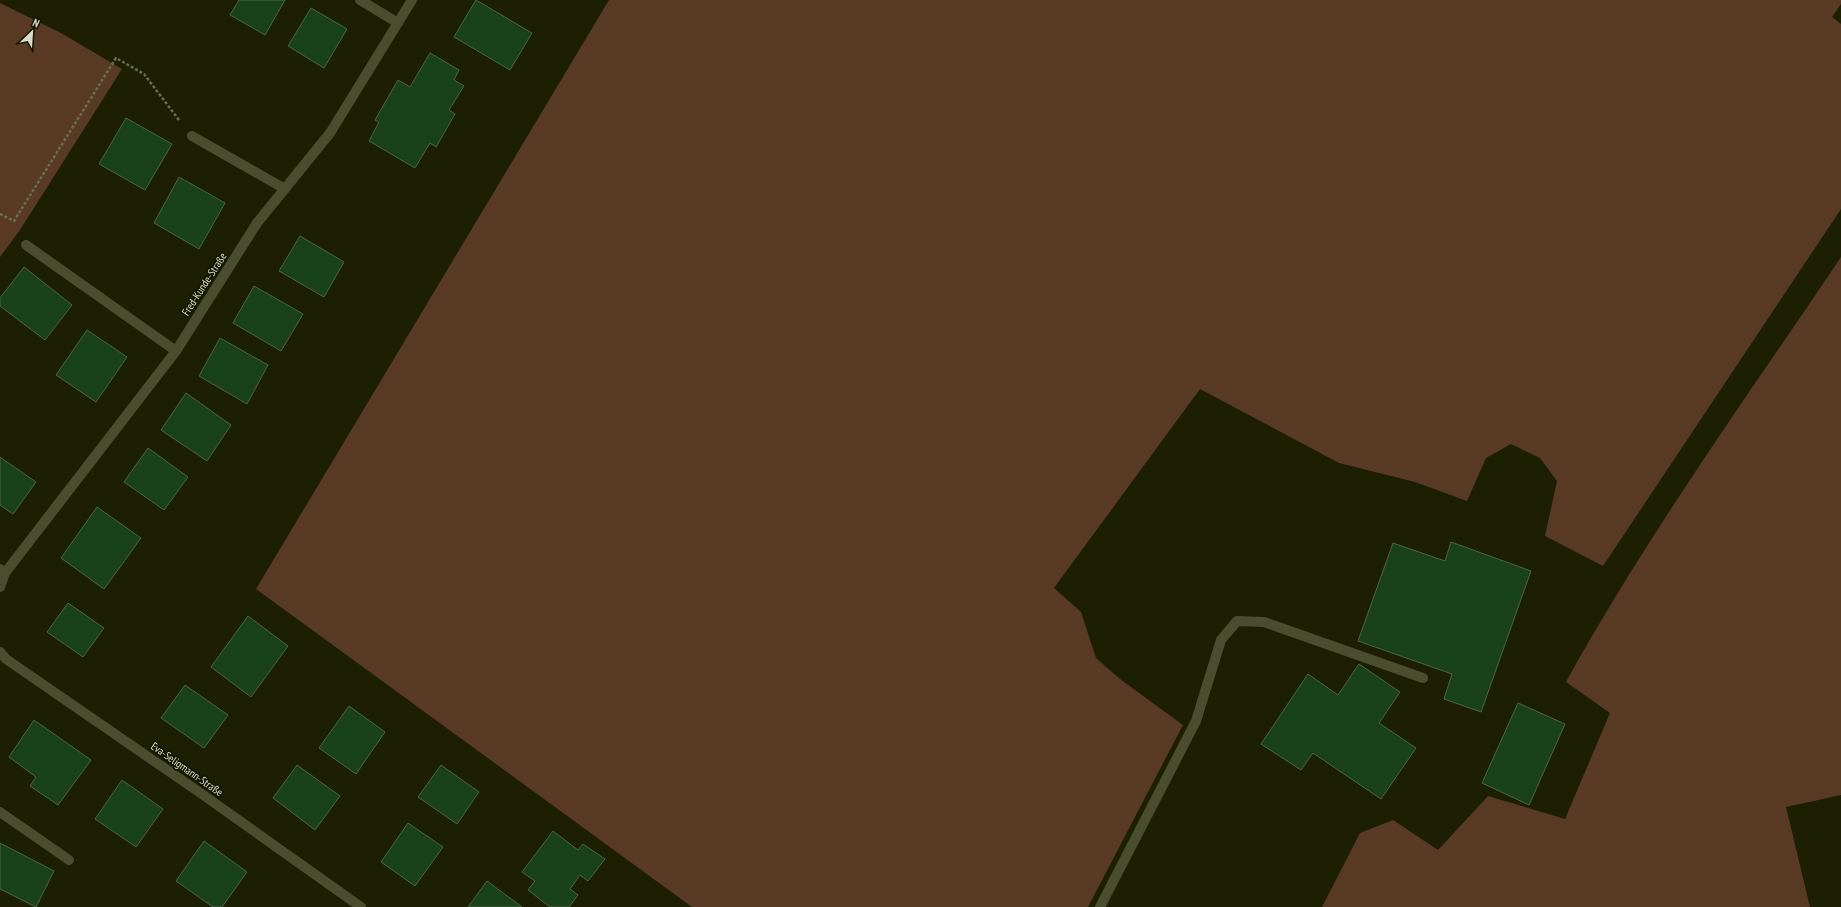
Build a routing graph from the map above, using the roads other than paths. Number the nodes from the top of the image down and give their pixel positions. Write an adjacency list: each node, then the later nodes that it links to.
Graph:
1 (360, 0): 3 (street)
2 (412, 0): 3 (street, Fred-Kunde-Straße)
3 (398, 23): 5 (street, Fred-Kunde-Straße)
4 (192, 136): 5 (street)
5 (284, 189): 7 (street, Fred-Kunde-Straße)
6 (26, 245): 7 (street)
7 (176, 351): 8 (street, Fred-Kunde-Straße)
8 (2, 571): 9 (street)
9 (0, 587)
10 (0, 652): 14 (street, Eva-Seligmann-Straße)
11 (1423, 678): 15 (street)
12 (0, 812): 13 (street)
13 (69, 860)
14 (361, 907)
15 (1100, 907)

